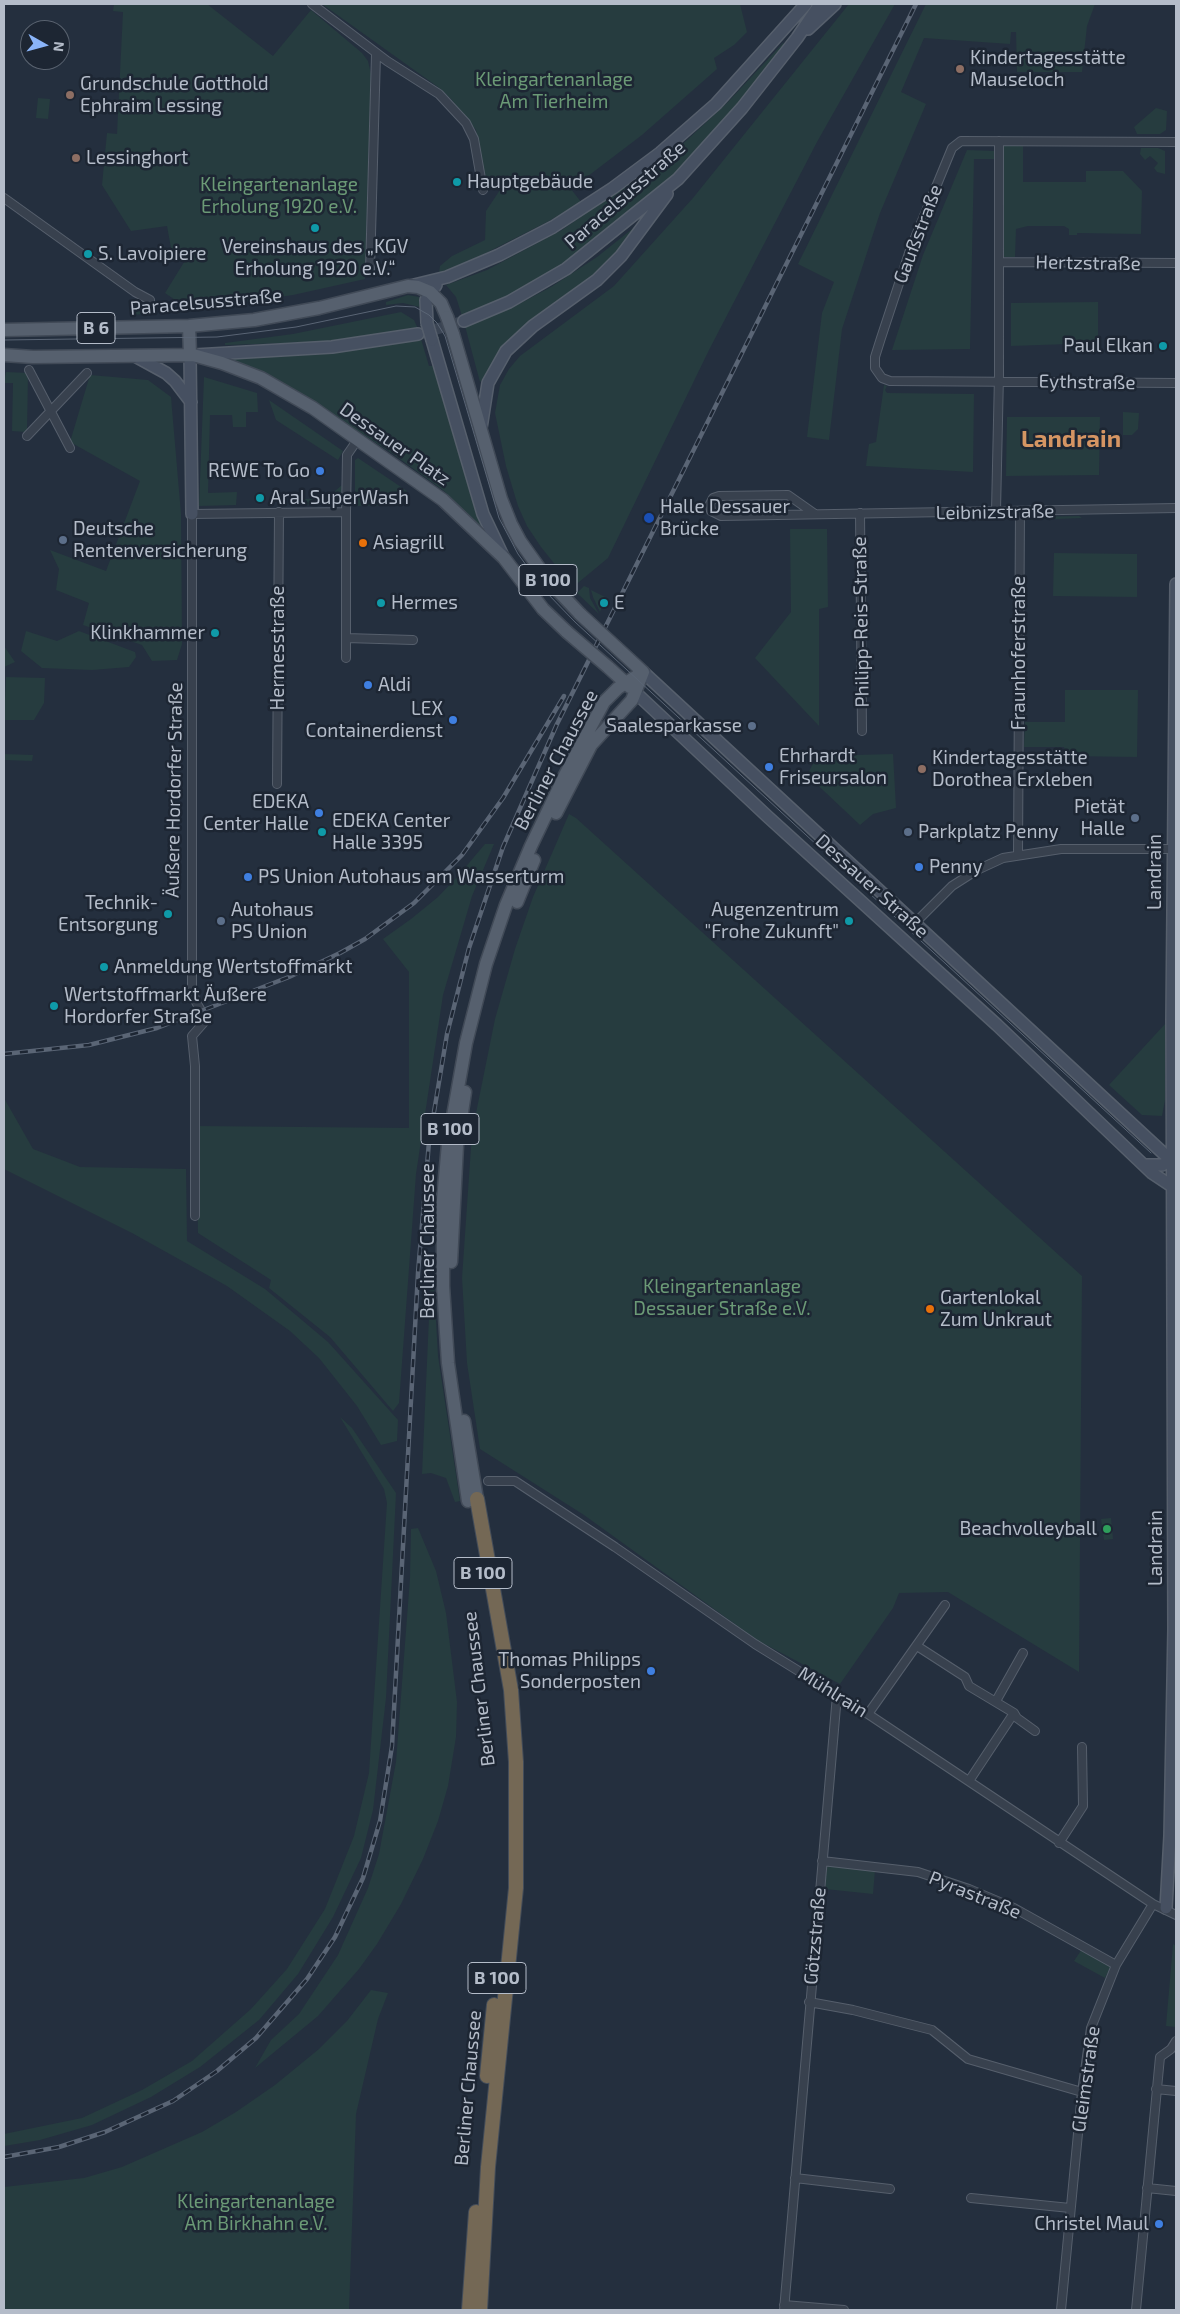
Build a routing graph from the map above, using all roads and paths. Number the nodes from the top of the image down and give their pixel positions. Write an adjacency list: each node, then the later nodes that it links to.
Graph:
1 (312, 4): 6 (street)
2 (806, 4): 15 (main road, Paracelsusstraße)
3 (820, 4): 5 (main road, Paracelsusstraße)
4 (835, 4): 5 (main road)
5 (797, 38): 9 (main road, Paracelsusstraße)
6 (376, 54): 10 (street); 14 (street)
7 (999, 141): 8 (street, Gaußstraße); 12 (street); 26 (street, Gaußstraße)
8 (1176, 142)
9 (678, 179): 19 (main road, Paracelsusstraße); 33 (main road)
10 (483, 190)
11 (4, 198): 18 (street)
12 (1000, 262): 13 (street, Hertzstraße); 29 (street)
13 (1176, 263)
14 (370, 270)
15 (447, 277): 16 (main road, Paracelsusstraße); 17 (main road)
16 (408, 286): 17 (main road, Paracelsusstraße); 20 (main road, Paracelsusstraße / B 6)
17 (430, 292): 33 (main road, B 100, bridge); 45 (main road, B 100, bridge)
18 (150, 300)
19 (464, 321)
20 (189, 326): 21 (main road, Paracelsusstraße / B 6); 24 (main road)
21 (4, 330)
22 (418, 334): 24 (main road)
23 (4, 355): 25 (main road, B 6)
24 (192, 355): 25 (main road, B 6); 31 (main road, Äußere Hordorfer Straße); 35 (main road, Dessauer Platz)
25 (135, 356): 31 (main road)
26 (875, 368): 29 (street, Eythstraße)
27 (29, 370): 32 (street)
28 (87, 373): 32 (street)
29 (998, 381): 30 (street, Eythstraße); 38 (street)
30 (1176, 383)
31 (191, 402): 43 (main road, Äußere Hordorfer Straße)
32 (50, 411): 34 (street); 36 (street)
33 (481, 432): 52 (main road, Dessauer Straße / B 100, bridge)
34 (26, 436)
35 (358, 439): 41 (street); 45 (main road, Dessauer Platz)
36 (70, 448)
37 (1176, 508): 39 (street, Leibnizstraße)
38 (996, 511): 39 (street, Leibnizstraße); 42 (street, Leibnizstraße)
39 (1020, 511): 59 (street, Fraunhoferstraße)
40 (279, 512): 41 (street); 43 (street); 57 (street, Hermesstraße)
41 (346, 512): 48 (street)
42 (860, 513): 44 (street, Leibnizstraße); 56 (street, Philipp-Reis-Straße)
43 (192, 514): 64 (street, Äußere Hordorfer Straße)
44 (814, 514): 44 (street, Leibnizstraße)
45 (504, 558): 47 (main road, Dessauer Platz / B 100)
46 (1176, 584): 58 (main road, Landrain)
47 (543, 609): 51 (main road, Dessauer Straße / B 100, bridge)
48 (346, 638): 49 (street); 50 (street)
49 (413, 640)
50 (346, 658)
51 (609, 668): 53 (main road, Dessauer Straße / B 100); 55 (main road)
52 (643, 672): 53 (main road, Berliner Chaussee); 54 (main road, Berliner Chaussee / B 100); 60 (main road, Dessauer Straße)
53 (625, 683): 54 (main road, Dessauer Straße); 55 (main road, Berliner Chaussee / B 100)
54 (636, 692): 62 (main road, Dessauer Straße); 67 (main road, Berliner Chaussee / B 100)
55 (609, 696): 67 (main road, Berliner Chaussee / B 100)
56 (862, 730)
57 (277, 784)
58 (1173, 849): 59 (street); 61 (main road, Landrain)
59 (1018, 854): 60 (street)
60 (915, 923): 61 (main road, Dessauer Straße)
61 (1174, 1162): 62 (main road); 63 (main road, Landrain)
62 (1144, 1165): 63 (main road, Dessauer Straße)
63 (1174, 1188): 65 (main road, Landrain)
64 (195, 1216)
65 (1174, 1451): 69 (main road, Landrain)
66 (488, 1481): 72 (street, Mühlrain)
67 (473, 1500): 97 (highway, Berliner Chaussee / B 100); 98 (highway, Berliner Chaussee / B 100)
68 (945, 1605): 70 (street)
69 (1175, 1629): 82 (main road, Landrain)
70 (917, 1646): 73 (street); 74 (street)
71 (1023, 1653): 73 (street)
72 (837, 1694): 74 (street, Mühlrain); 80 (street, Götzstraße)
73 (996, 1701): 75 (street)
74 (868, 1714): 78 (street, Mühlrain)
75 (1014, 1714): 76 (street); 78 (street)
76 (1036, 1730)
77 (1082, 1747): 79 (street)
78 (969, 1781): 79 (street, Mühlrain)
79 (1059, 1843): 81 (street, Mühlrain)
80 (822, 1861): 84 (street, Pyrastraße); 85 (street, Götzstraße)
81 (1153, 1904): 82 (street, Mühlrain); 84 (street, Gleimstraße)
82 (1166, 1908): 83 (street, Mühlrain)
83 (1176, 1915)
84 (1116, 1966): 89 (street, Gleimstraße)
85 (809, 2002): 89 (street); 90 (street, Götzstraße)
86 (1176, 2041): 87 (street)
87 (1156, 2089): 88 (street); 91 (street)
88 (1176, 2091)
89 (1082, 2092): 95 (street, Gleimstraße)
90 (795, 2178): 92 (street); 96 (street, Götzstraße)
91 (1147, 2188): 93 (street); 101 (street)
92 (890, 2189)
93 (1176, 2191)
94 (971, 2198): 95 (street)
95 (1070, 2208): 100 (street, Gleimstraße)
96 (784, 2308): 99 (street)
97 (469, 2310)
98 (480, 2310)
99 (844, 2310)
100 (1061, 2310)
101 (1136, 2310)

